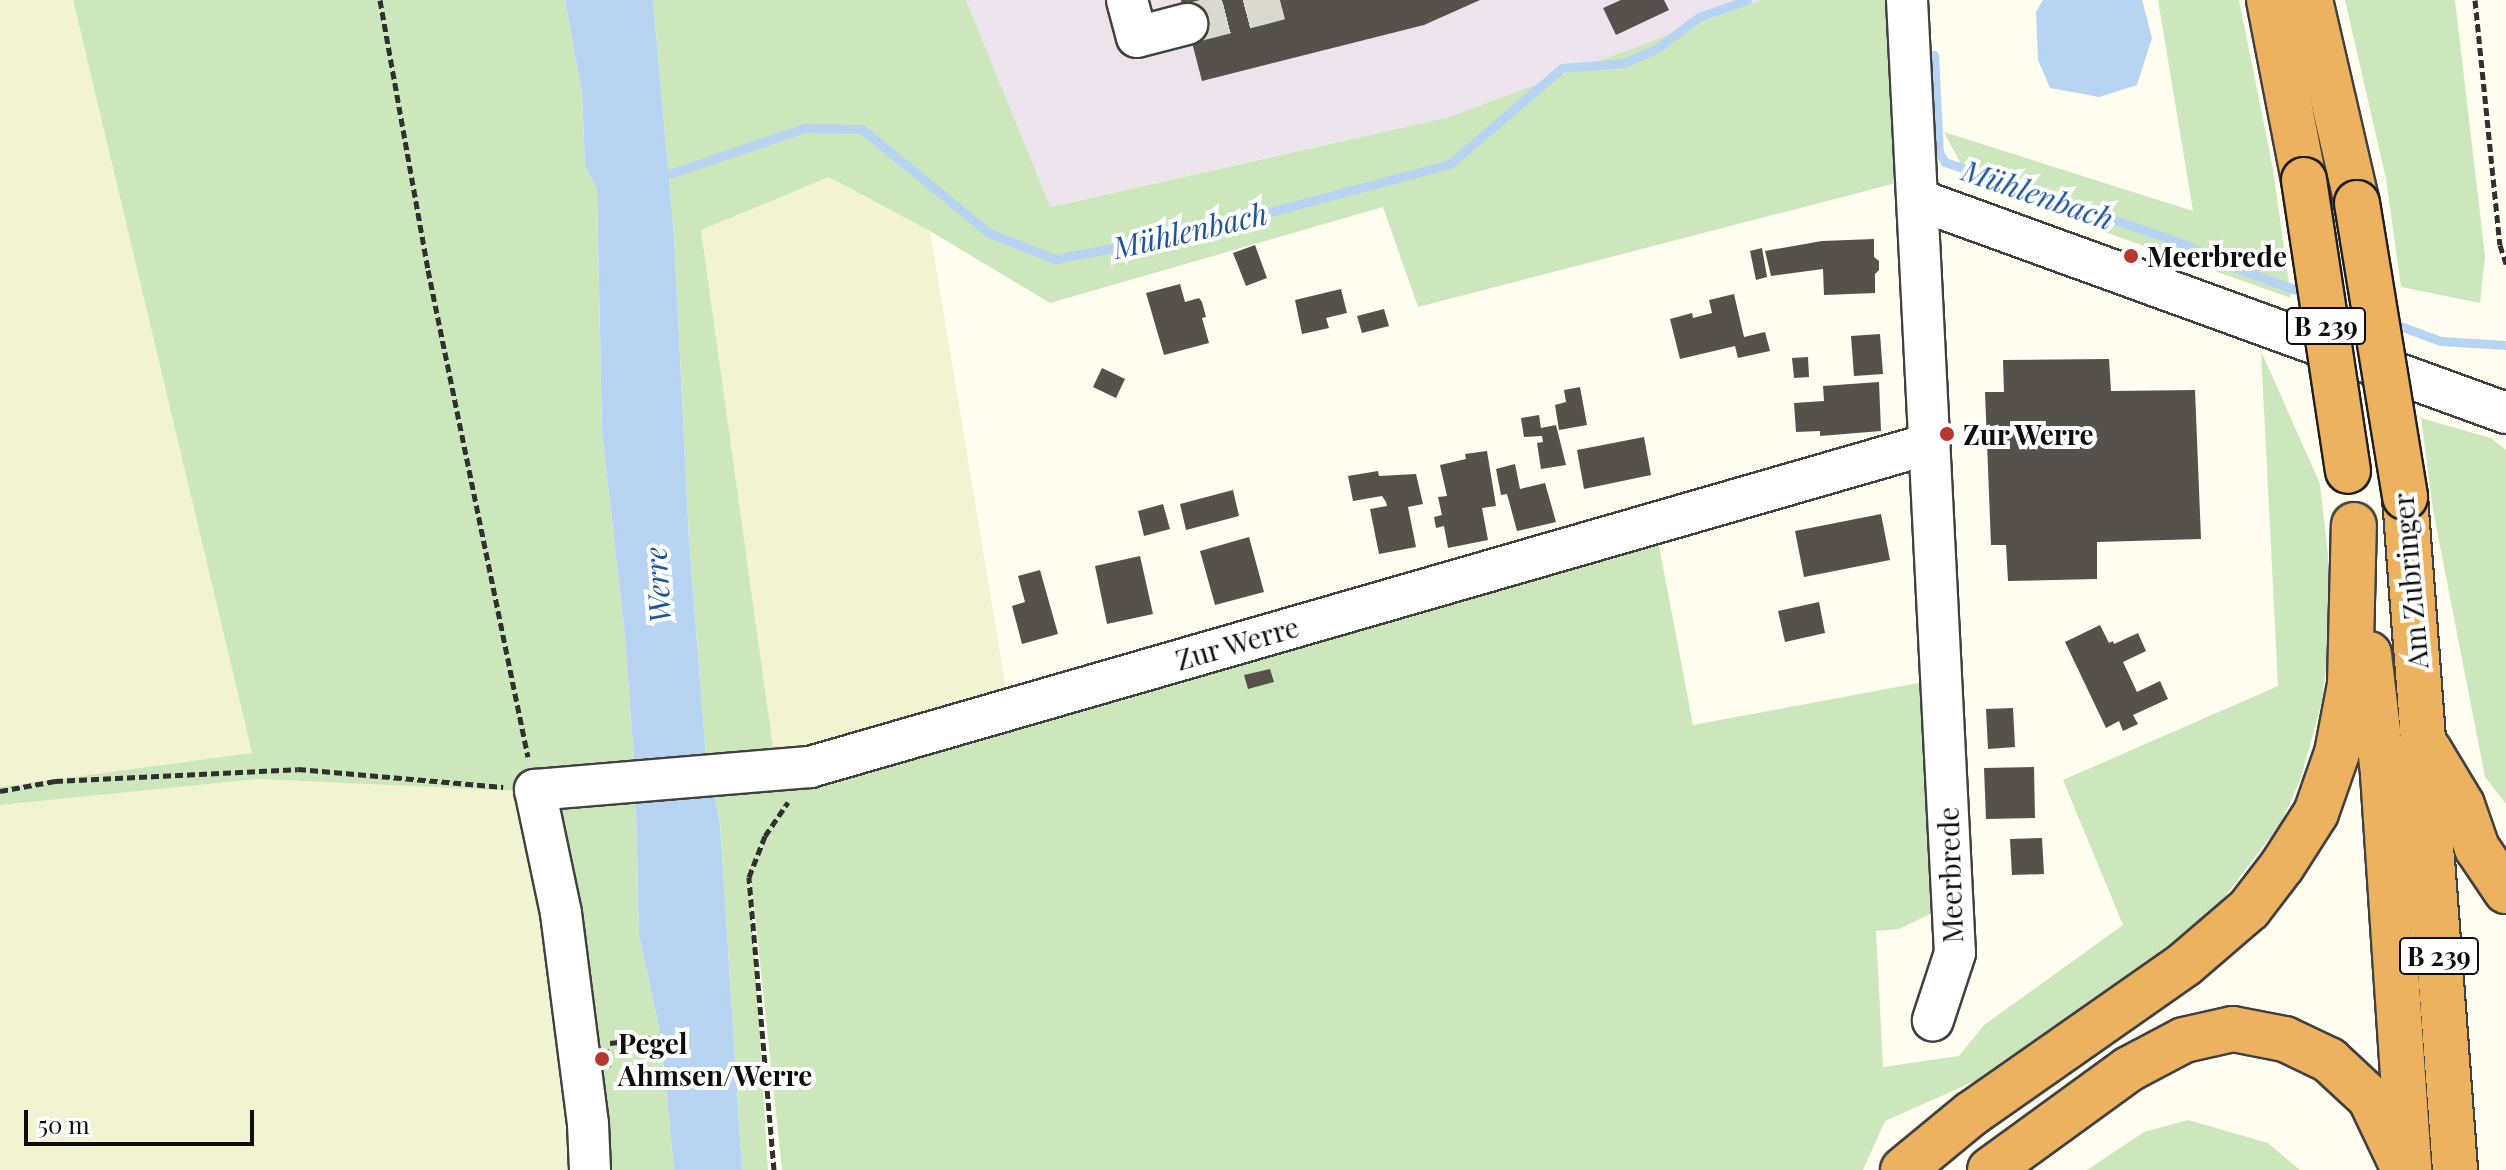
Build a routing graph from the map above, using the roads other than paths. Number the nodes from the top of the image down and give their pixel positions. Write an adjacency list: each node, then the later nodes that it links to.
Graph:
1 (1127, 0): 5 (street)
2 (1907, 0): 6 (street, Meerbrede)
3 (2269, 0): 9 (highway, Am Zubringer / B 239, bridge)
4 (2310, 0): 10 (highway, Am Zubringer / B 239, bridge)
5 (1187, 24)
6 (1919, 200): 7 (street); 8 (street, Meerbrede)
7 (2506, 413)
8 (1929, 444): 12 (street, Meerbrede); 13 (street, Zur Werre)
9 (2354, 525): 14 (highway); 16 (highway, Am Zubringer / B 239)
10 (2424, 742): 11 (highway); 17 (highway, Am Zubringer / B 239)
11 (2506, 891)
12 (1933, 1020)
13 (590, 1170)
14 (1903, 1170)
15 (1990, 1170): 16 (highway)
16 (2407, 1170)
17 (2455, 1170)

